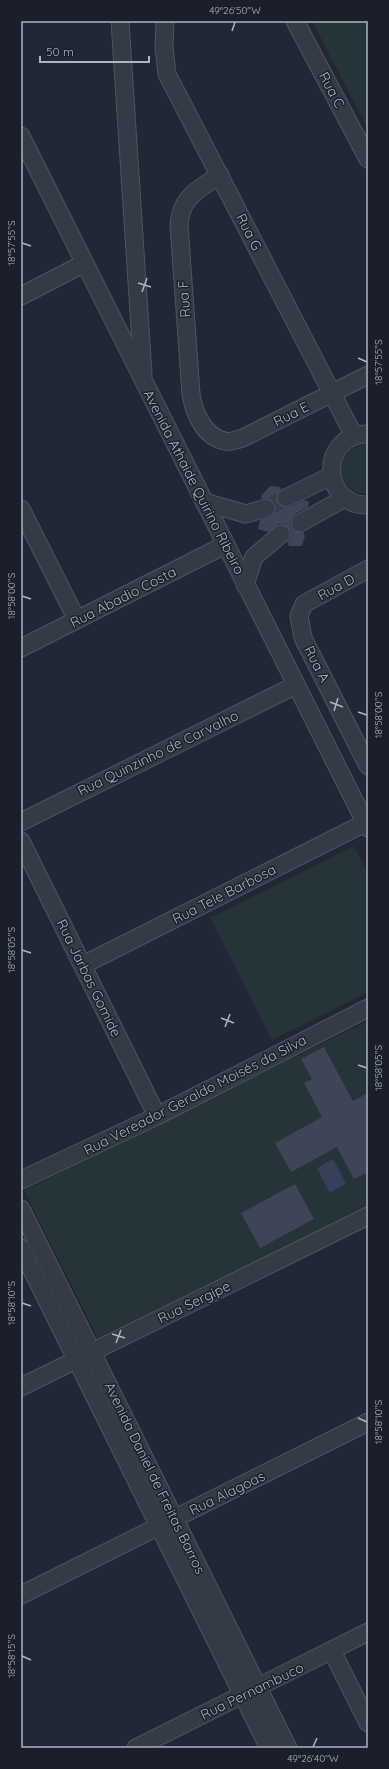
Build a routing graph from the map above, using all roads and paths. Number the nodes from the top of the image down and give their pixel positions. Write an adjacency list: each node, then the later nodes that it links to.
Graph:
1 (120, 21): 10 (street)
2 (295, 21): 5 (street, Rua C)
3 (165, 22): 6 (street, Rua G)
4 (21, 136): 7 (street, Avenida Athaide Quirino Ribeiro)
5 (368, 160)
6 (220, 175): 11 (street, Rua G); 13 (street, Rua F)
7 (84, 263): 8 (street); 10 (street, Avenida Athaide Quirino Ribeiro)
8 (21, 296)
9 (368, 375): 11 (street, Rua E)
10 (144, 382): 17 (street, Avenida Athaide Quirino Ribeiro)
11 (332, 393): 12 (street, Rua G); 13 (street, Rua E)
12 (361, 435): 14 (street)
13 (212, 437)
14 (332, 476): 15 (street); 16 (street)
15 (286, 498)
16 (345, 498): 18 (street); 21 (street)
17 (204, 502): 20 (street); 23 (street, Avenida Athaide Quirino Ribeiro)
18 (368, 504)
19 (21, 508): 27 (street)
20 (266, 508)
21 (300, 523)
22 (281, 534): 25 (street)
23 (225, 545): 25 (street, Avenida Athaide Quirino Ribeiro); 27 (street, Rua Abadio Costa)
24 (368, 569): 26 (street, Rua D)
25 (245, 585): 29 (street, Avenida Athaide Quirino Ribeiro)
26 (304, 604): 30 (street, Rua A)
27 (77, 620): 28 (street, Rua Abadio Costa)
28 (21, 648)
29 (296, 685): 31 (street, Rua Quinzinho de Carvalho); 32 (street, Avenida Athaide Quirino Ribeiro)
30 (368, 766)
31 (21, 822)
32 (367, 825): 34 (street, Rua Tele Barbosa)
33 (21, 841): 34 (street, Rua Jarbas Gomide)
34 (82, 965): 36 (street, Rua Jarbas Gomide)
35 (368, 1008): 36 (street, Rua Vereador Geraldo Moisés da Silva)
36 (157, 1116): 37 (street, Rua Vereador Geraldo Moisés da Silva)
37 (21, 1180)
38 (21, 1209): 41 (street, Avenida Daniel de Freitas Barros)
39 (368, 1216): 41 (street, Rua Sergipe)
40 (21, 1248): 42 (street, Avenida Daniel de Freitas Barros)
41 (92, 1352): 42 (street, Rua Sergipe); 45 (street, Avenida Daniel de Freitas Barros)
42 (76, 1360): 43 (street, Rua Sergipe); 46 (street, Avenida Daniel de Freitas Barros)
43 (21, 1387)
44 (368, 1422): 45 (street, Rua Alagoas)
45 (175, 1518): 46 (street, Rua Alagoas); 50 (street, Avenida Daniel de Freitas Barros)
46 (159, 1526): 47 (street, Rua Alagoas); 51 (street, Avenida Daniel de Freitas Barros)
47 (21, 1595)
48 (368, 1632): 49 (street, Rua Pernambuco)
49 (332, 1651): 50 (street, Rua Pernambuco); 52 (street)
50 (258, 1688): 51 (street, Rua Pernambuco); 55 (street, Avenida Daniel de Freitas Barros)
51 (243, 1695): 53 (street, Rua Pernambuco); 54 (street, Avenida Daniel de Freitas Barros)
52 (368, 1723)
53 (136, 1748)
54 (269, 1748)
55 (288, 1748)

